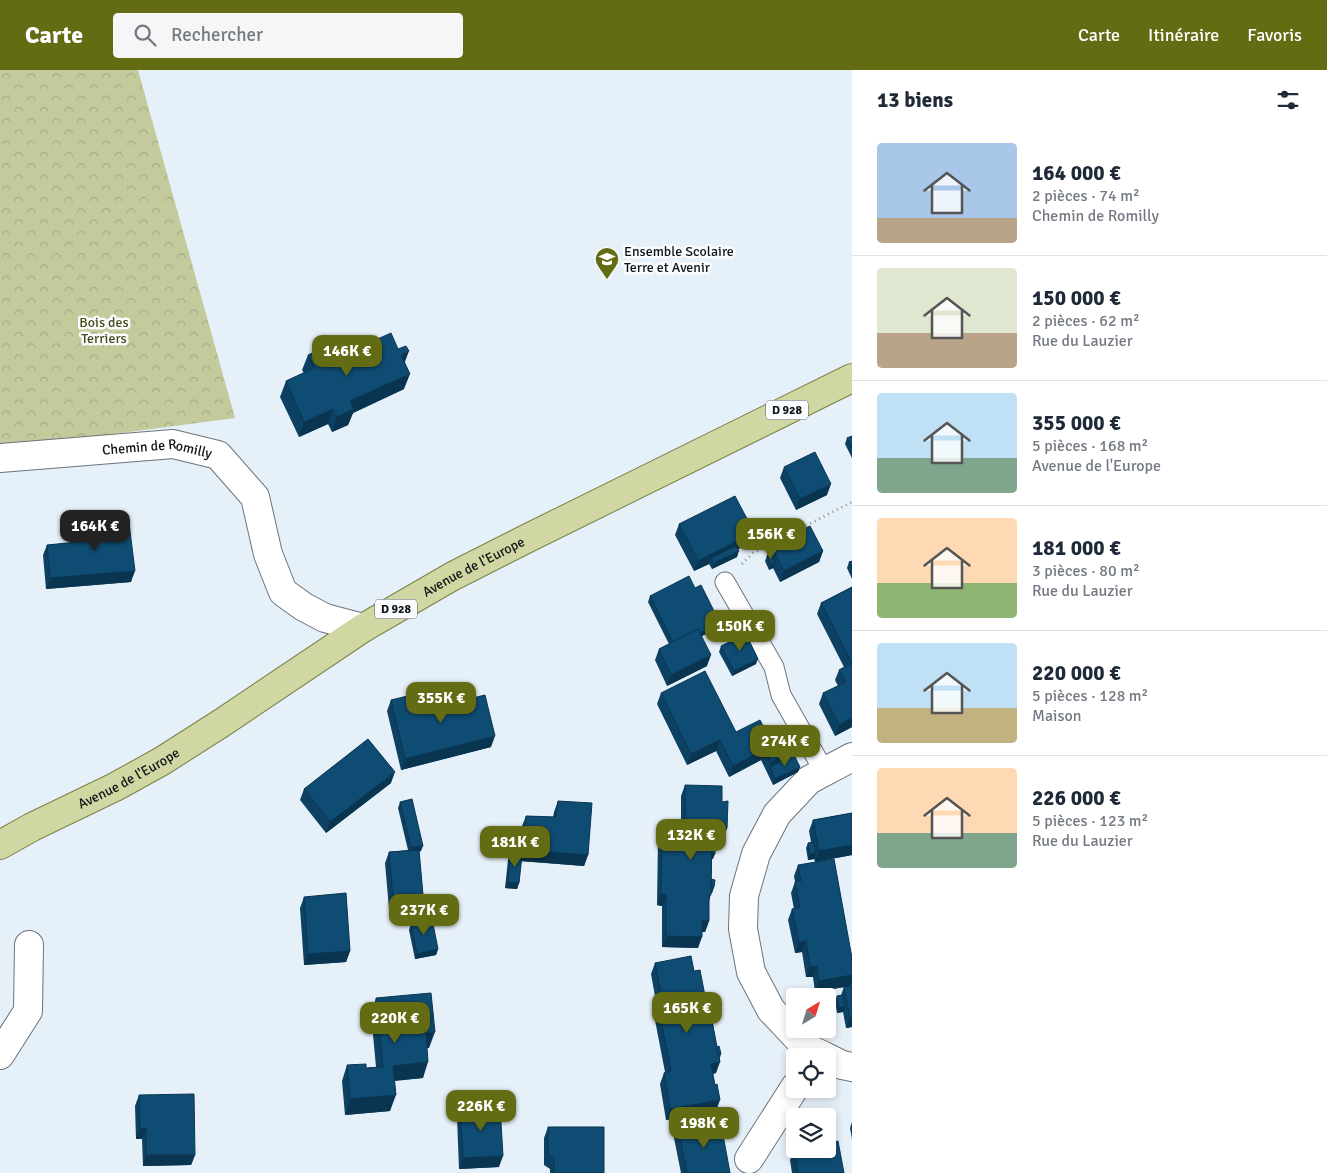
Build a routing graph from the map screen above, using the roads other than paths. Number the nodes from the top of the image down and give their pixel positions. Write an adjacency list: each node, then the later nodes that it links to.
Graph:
1 (852, 378): 4 (main road, Avenue de l'Europe / D 928)
2 (0, 458): 4 (street, Chemin de Romilly)
3 (725, 582): 6 (lane)
4 (363, 628): 7 (main road, Avenue de l'Europe / D 928)
5 (852, 756): 6 (street)
6 (824, 772): 11 (street)
7 (32, 828): 8 (main road, Avenue de l'Europe / D 928); 9 (main road, Avenue de l'Europe / D 928)
8 (0, 838)
9 (0, 845)
10 (29, 945): 12 (street)
11 (807, 1048)
12 (0, 1055)
13 (836, 1062): 14 (street)
14 (852, 1067)
15 (788, 1098): 16 (street)
16 (749, 1159)

